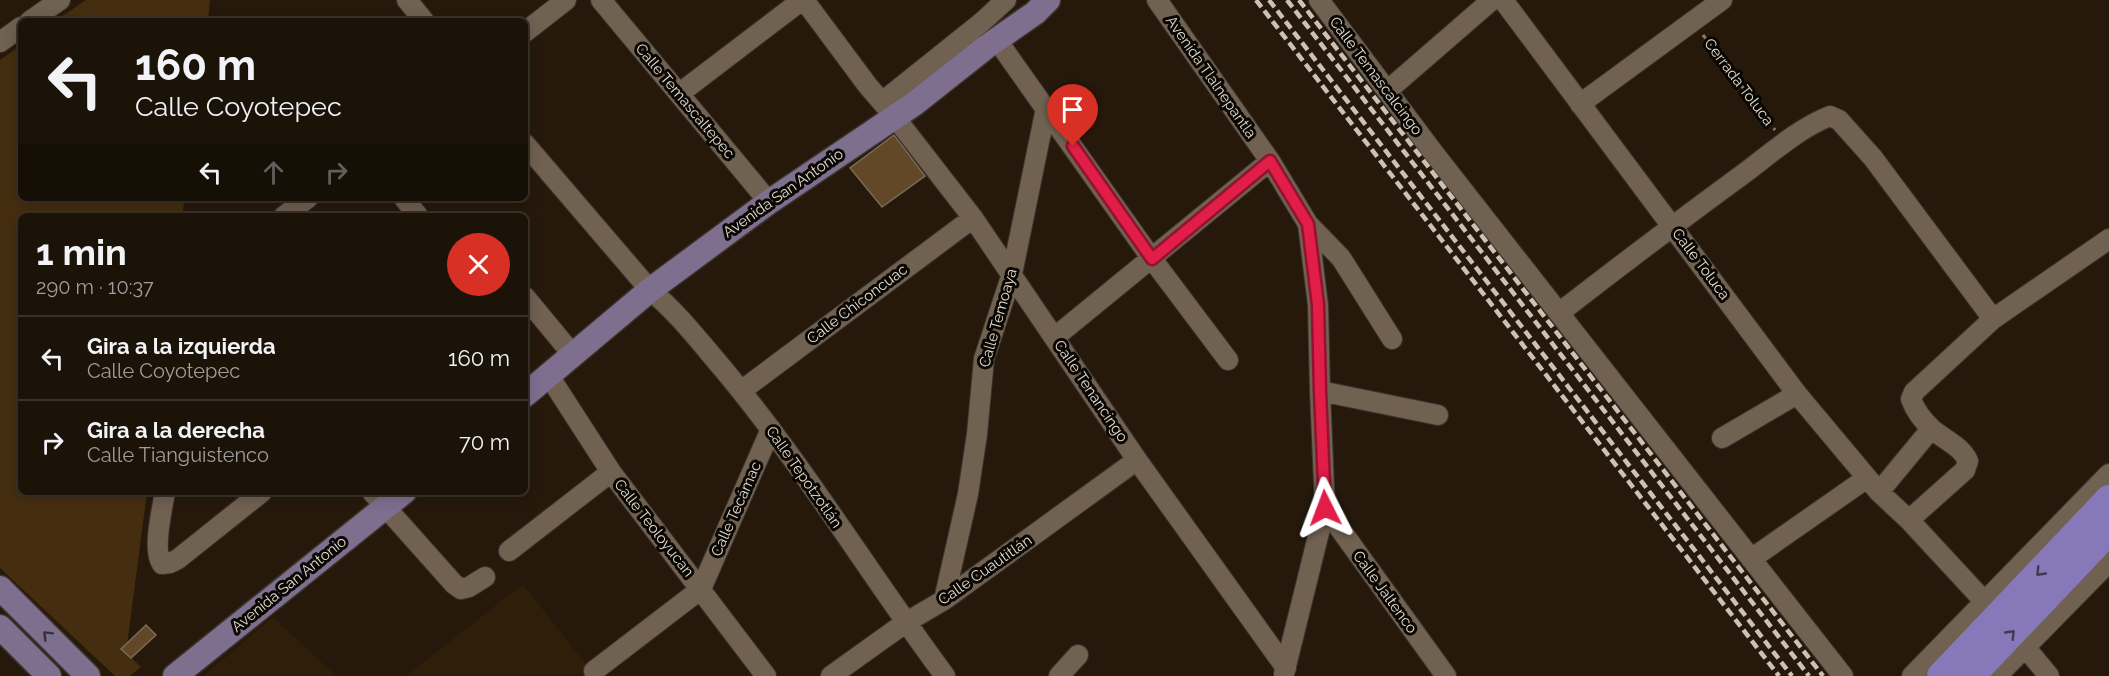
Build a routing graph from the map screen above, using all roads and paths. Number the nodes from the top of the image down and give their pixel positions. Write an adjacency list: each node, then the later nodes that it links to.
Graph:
1 (60, 0): 13 (street)
2 (407, 0): 14 (street)
3 (566, 0): 17 (street)
4 (602, 0): 21 (street, Calle Temascaltepec)
5 (803, 0): 21 (street); 23 (street, Calle Tenancingo)
6 (1006, 0): 23 (street, Avenida San Antonio)
7 (1048, 0): 23 (main road, Avenida San Antonio)
8 (1157, 0): 27 (street, Avenida Tlalnepantla)
9 (1319, 0): 20 (street, Calle Temascalcingo)
10 (1492, 0): 20 (street)
11 (1503, 0): 22 (street, Calle Toluca)
12 (1722, 0): 15 (street)
13 (34, 18)
14 (421, 18)
15 (1694, 21): 22 (street); 25 (path, Cerrada Toluca)
16 (18, 29): 18 (street)
17 (528, 30)
18 (0, 42)
19 (1004, 50): 24 (street)
20 (1387, 91): 41 (street, Calle Temascalcingo)
21 (680, 93): 30 (street, Calle Temascaltepec)
22 (1580, 104): 35 (street, Calle Toluca)
23 (897, 107): 30 (main road, Avenida San Antonio); 33 (street, Calle Tenancingo)
24 (1046, 108): 37 (street); 38 (street, Calle Temoaya)
25 (1785, 144): 35 (street); 42 (street)
26 (528, 148): 39 (street)
27 (1270, 161): 34 (street, Avenida Tlalnepantla); 37 (street)
28 (304, 201): 31 (street)
29 (406, 201): 32 (street)
30 (769, 202): 39 (main road, Avenida San Antonio)
31 (288, 213)
32 (416, 213)
33 (973, 218): 38 (street, Calle Tenancingo); 48 (street, Calle Chiconcuac)
34 (1308, 224): 44 (street); 49 (street, Avenida Tlalnepantla)
35 (1672, 226): 41 (street); 51 (street, Calle Toluca)
36 (2109, 239): 42 (street)
37 (1152, 259): 43 (street); 46 (street)
38 (1012, 274): 43 (street, Calle Tenancingo); 73 (street, Calle Temoaya)
39 (650, 290): 45 (main road, Avenida San Antonio); 48 (street, Calle Tepotzotlán)
40 (528, 301): 45 (street)
41 (1559, 313): 68 (street, Calle Temascalcingo)
42 (1993, 319): 54 (street)
43 (1055, 337): 56 (street, Calle Tenancingo)
44 (1392, 339)
45 (573, 355): 47 (main road, Avenida San Antonio)
46 (1228, 360)
47 (549, 376): 50 (main road, Avenida San Antonio); 57 (street, Calle Teoloyucan)
48 (741, 391): 53 (street, Calle Tepotzotlán)
49 (1320, 391): 52 (street); 64 (street, Avenida Tlalnepantla)
50 (528, 393)
51 (1797, 394): 55 (street); 59 (street, Calle Toluca)
52 (1438, 415)
53 (771, 429): 72 (street, Calle Tecámac); 75 (street, Calle Tepotzotlán)
54 (1931, 429): 59 (street); 65 (street)
55 (1722, 438)
56 (1137, 460): 73 (street, Calle Cuautitlán); 80 (street, Calle Tenancingo)
57 (611, 472): 67 (street); 72 (street, Calle Teoloyucan)
58 (2109, 474): 74 (street)
59 (1873, 485): 65 (street, Calle Toluca); 68 (street)
60 (165, 495): 61 (street)
61 (258, 495)
62 (387, 497): 70 (street); 83 (main road, Avenida San Antonio)
63 (2109, 500): 91 (highway, one-way to 91)
64 (1325, 508): 80 (street, Avenida Tlalnepantla); 88 (street, Calle Jaltenco)
65 (1909, 520): 74 (street, Calle Toluca)
66 (2109, 531): 92 (highway, one-way to 66)
67 (509, 551)
68 (1752, 559): 89 (street, Calle Temascalcingo)
69 (2109, 562): 77 (street)
70 (485, 578)
71 (0, 588): 82 (main road, one-way to 71)
72 (701, 589): 79 (street); 84 (street, Calle Teoloyucan)
73 (944, 600): 75 (street, Calle Cuautitlán)
74 (1984, 601): 90 (street)
75 (905, 623): 85 (street, Calle Cuautitlán); 86 (street, Calle Tepotzotlán)
76 (0, 627): 81 (main road)
77 (2025, 647): 93 (street); 94 (street)
78 (1078, 655): 87 (street)
79 (594, 671)
80 (1285, 672)
81 (49, 676)
82 (88, 676)
83 (175, 676)
84 (766, 676)
85 (831, 676)
86 (945, 676)
87 (1059, 676)
88 (1446, 676)
89 (1843, 676)
90 (1912, 676)
91 (1941, 676)
92 (1971, 676)
93 (1997, 676)
94 (2049, 676)

